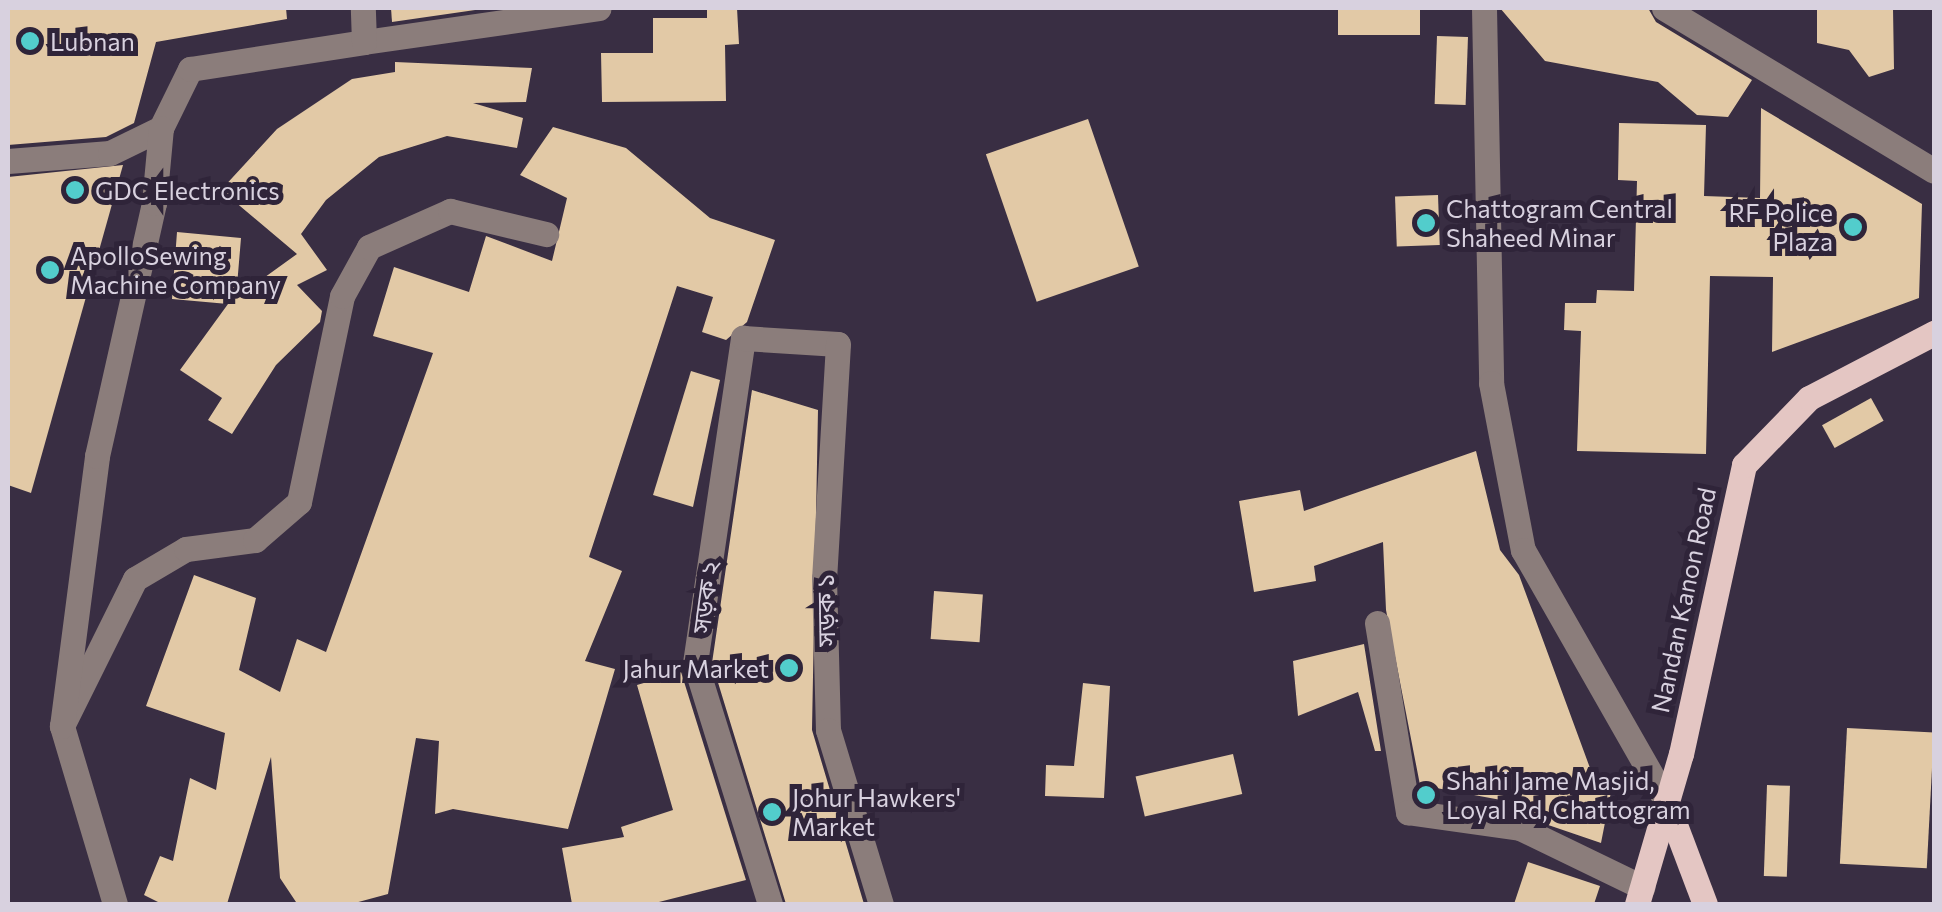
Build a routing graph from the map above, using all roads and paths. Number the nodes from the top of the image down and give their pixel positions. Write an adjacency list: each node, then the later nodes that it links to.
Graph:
1 (363, 8): 5 (street)
2 (599, 8): 5 (street)
3 (1484, 8): 14 (street)
4 (1664, 8): 8 (street)
5 (364, 42): 6 (street)
6 (161, 128): 7 (street); 13 (street)
7 (8, 161)
8 (1934, 172)
9 (546, 234): 13 (street)
10 (1934, 333): 14 (main road, Nandan Kanon Road)
11 (802, 343): 17 (street, সড়ক ২); 18 (street, সড়ক ১)
12 (1377, 623): 15 (street)
13 (62, 726): 16 (street)
14 (1666, 801): 15 (main road, Nandan Kanon Road); 19 (main road)
15 (1639, 896)
16 (115, 904)
17 (770, 904)
18 (881, 904)
19 (1705, 904)

